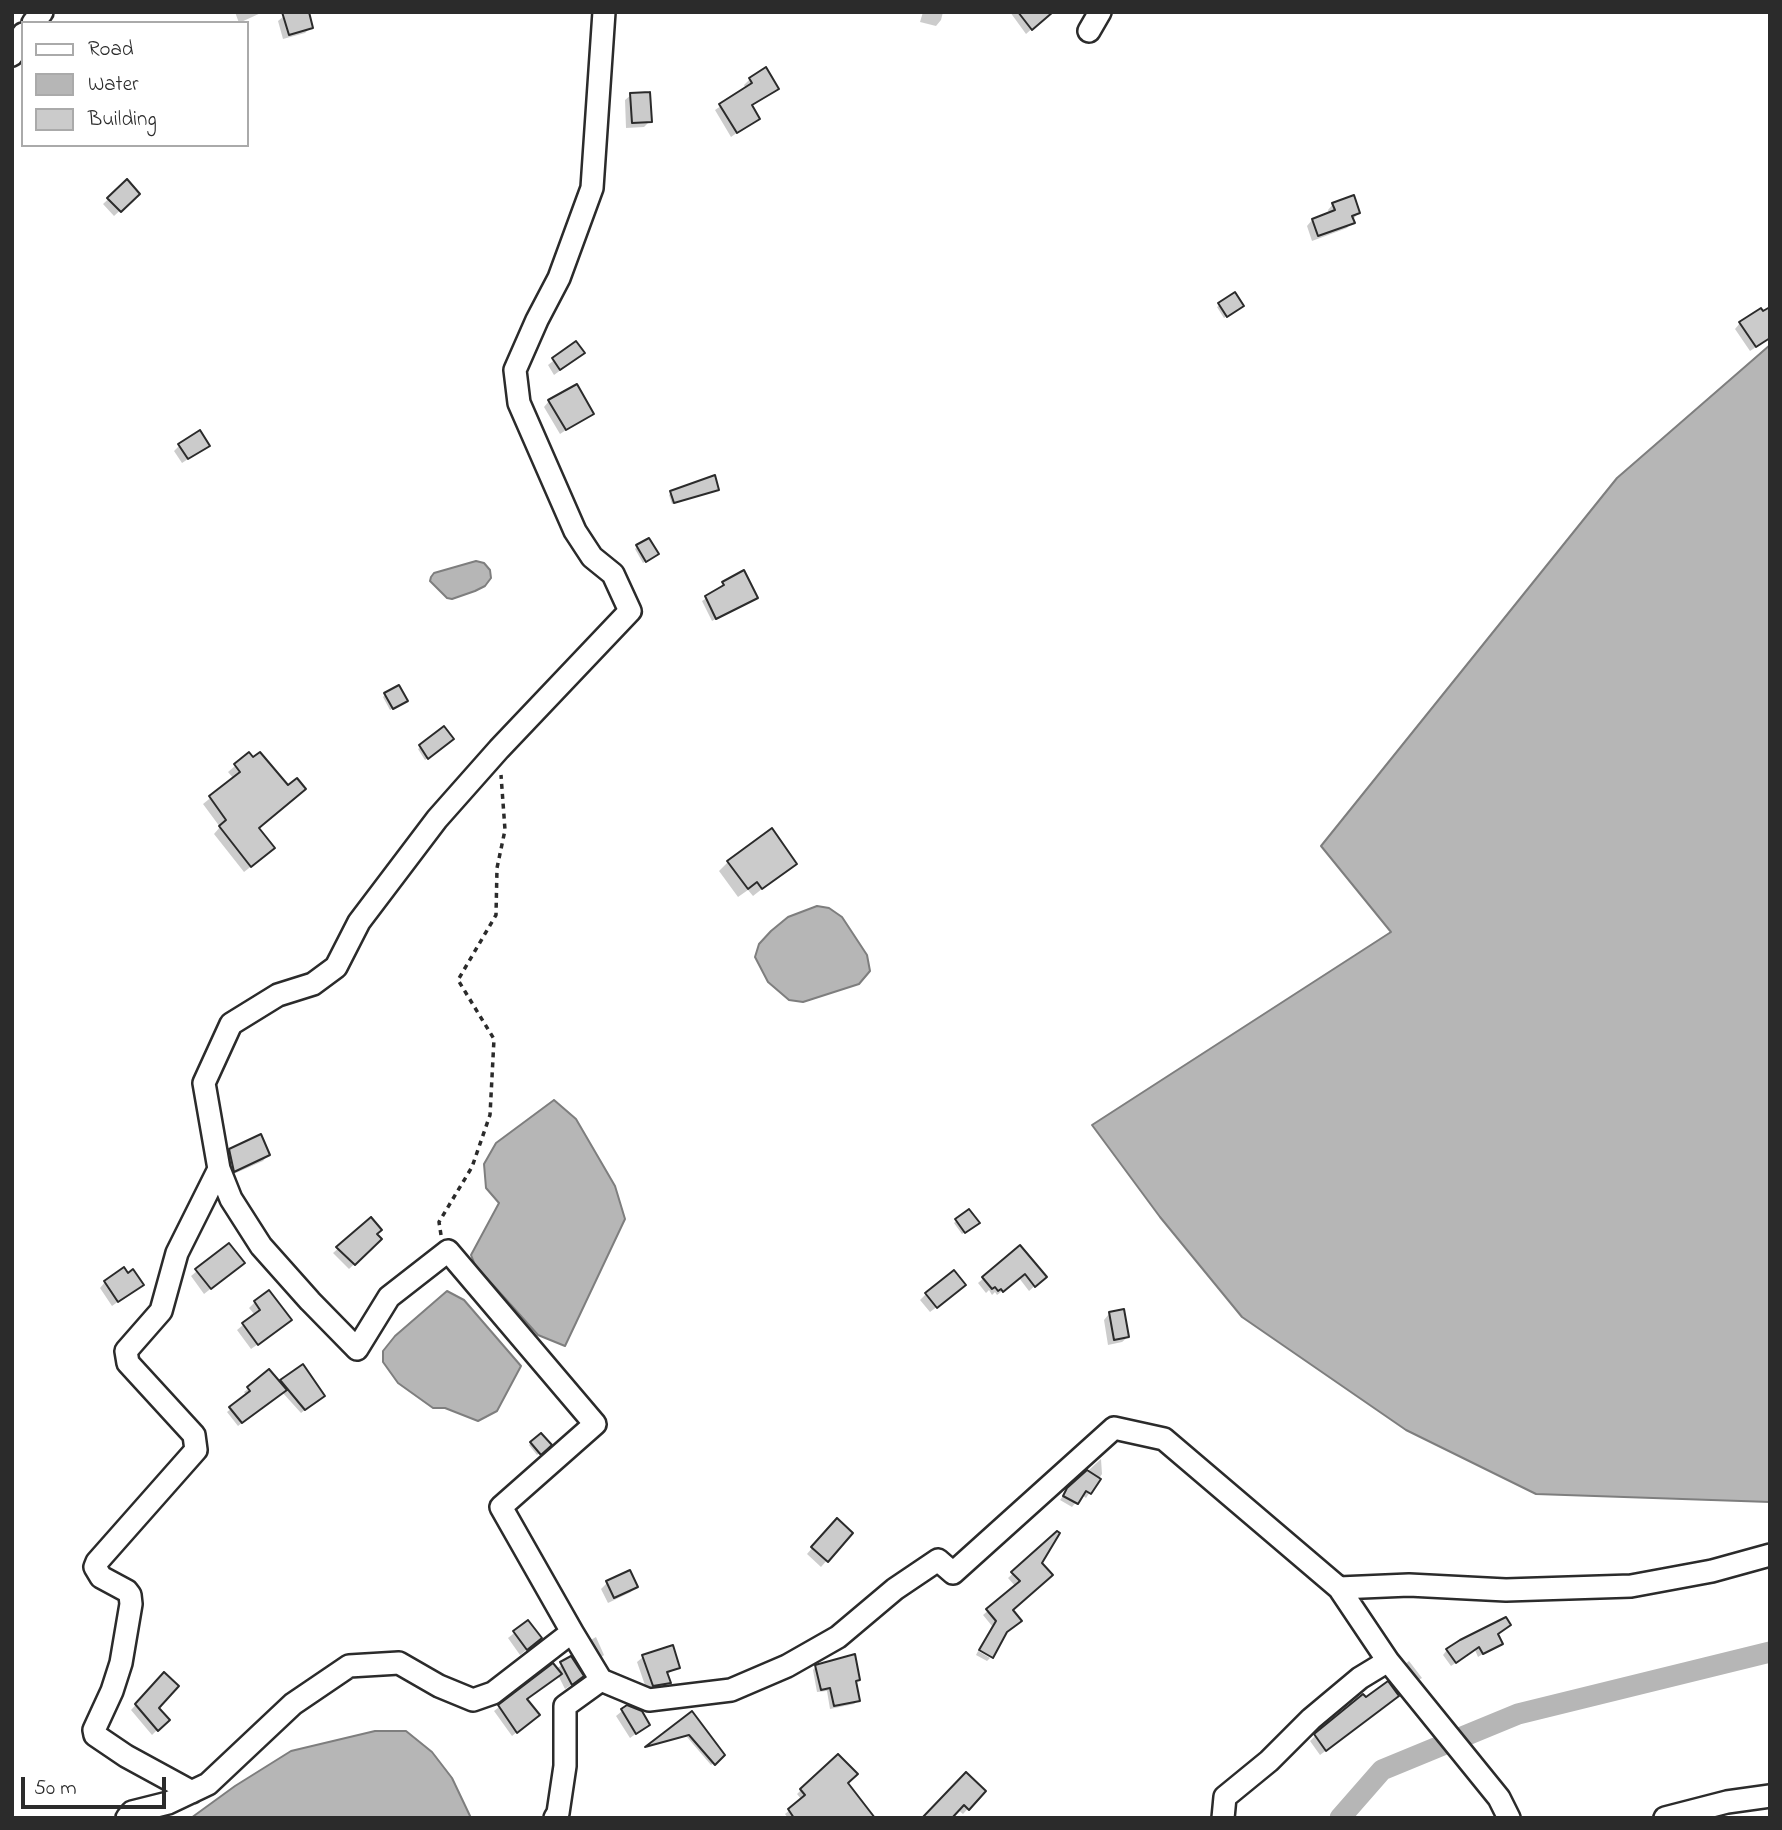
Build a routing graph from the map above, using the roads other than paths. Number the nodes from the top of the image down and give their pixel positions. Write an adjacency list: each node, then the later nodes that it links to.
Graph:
1 (604, 12): 6 (street)
2 (1100, 12): 3 (street)
3 (1089, 31)
4 (21, 38): 5 (street)
5 (12, 55)
6 (219, 1168): 9 (street); 12 (street)
7 (1770, 1555): 8 (street)
8 (1339, 1588): 10 (street); 11 (street)
9 (572, 1632): 11 (street); 12 (street)
10 (1388, 1661): 16 (street); 17 (street)
11 (601, 1680): 15 (street)
12 (192, 1792): 14 (street)
13 (1770, 1796): 18 (street)
14 (127, 1818)
15 (555, 1818)
16 (1223, 1818)
17 (1509, 1818)
18 (1665, 1818)

